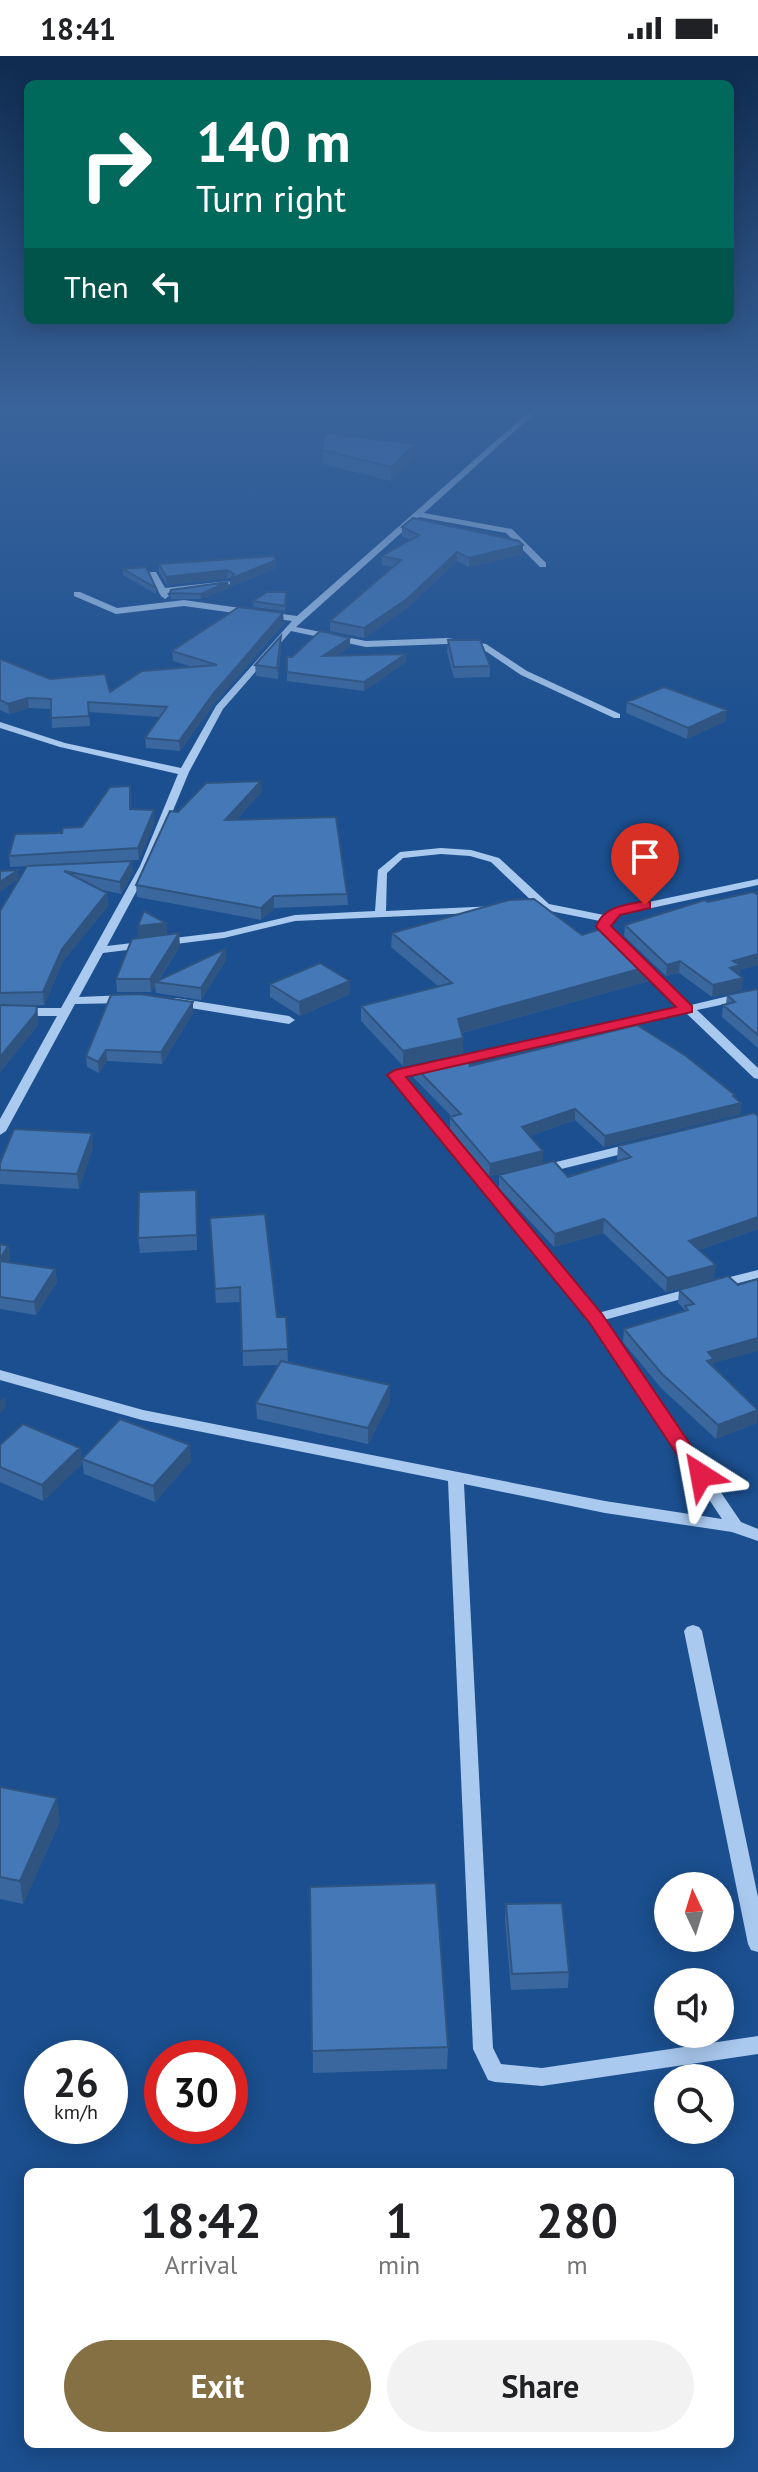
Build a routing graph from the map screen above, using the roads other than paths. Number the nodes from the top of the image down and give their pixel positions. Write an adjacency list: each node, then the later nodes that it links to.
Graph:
1 (407, 524): 9 (street)
2 (470, 524): 3 (street)
3 (543, 565)
4 (153, 574): 6 (street)
5 (228, 583): 6 (street)
6 (162, 591): 8 (street)
7 (77, 594): 8 (street)
8 (169, 603): 9 (street)
9 (299, 619): 10 (street)
10 (289, 628): 11 (street); 13 (street)
11 (617, 716)
12 (0, 725): 13 (street)
13 (184, 772): 15 (street)
14 (130, 866): 15 (street)
15 (145, 866): 22 (street)
16 (758, 882): 19 (street)
17 (545, 907): 18 (street); 18 (street); 19 (street)
18 (380, 913): 22 (street)
19 (606, 919): 20 (street)
20 (614, 937)
21 (624, 948): 27 (street)
22 (99, 950): 26 (street)
23 (758, 993): 27 (street)
24 (141, 998): 26 (street)
25 (156, 1000): 29 (street)
26 (68, 1006): 28 (street); 31 (street)
27 (687, 1009): 30 (street); 35 (street)
28 (0, 1012)
29 (289, 1020)
30 (758, 1075)
31 (2, 1123)
32 (652, 1143): 33 (street)
33 (531, 1173)
34 (758, 1274): 35 (street)
35 (595, 1318): 38 (street)
36 (0, 1375): 37 (street)
37 (456, 1478): 38 (street); 43 (street)
38 (736, 1527): 39 (street); 40 (street)
39 (758, 1528)
40 (758, 1535)
41 (693, 1631): 42 (street)
42 (758, 1944)
43 (758, 2045)

